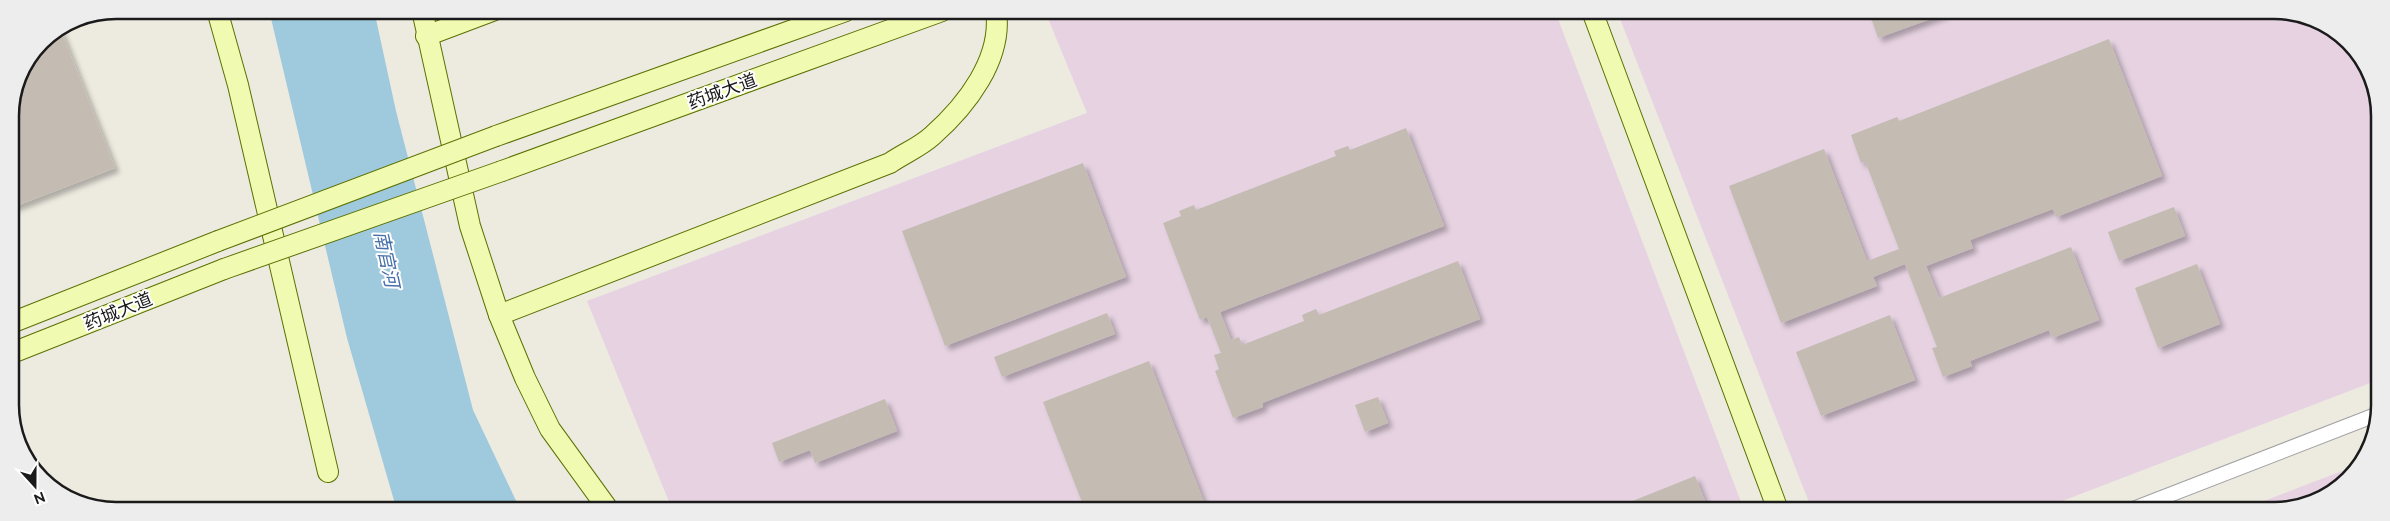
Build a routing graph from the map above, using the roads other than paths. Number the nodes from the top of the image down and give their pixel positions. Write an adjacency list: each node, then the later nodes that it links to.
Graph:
1 (220, 19): 13 (main road)
2 (423, 19): 8 (main road)
3 (470, 19): 8 (main road)
4 (824, 19): 10 (main road, 药城大道, bridge)
5 (920, 19): 11 (main road, 药城大道, bridge)
6 (997, 19): 9 (main road)
7 (1595, 19): 15 (main road)
8 (426, 36): 9 (main road)
9 (499, 315): 14 (main road)
10 (19, 320)
11 (19, 350)
12 (2370, 417): 16 (street)
13 (328, 472)
14 (602, 502)
15 (1775, 502)
16 (2151, 502)

